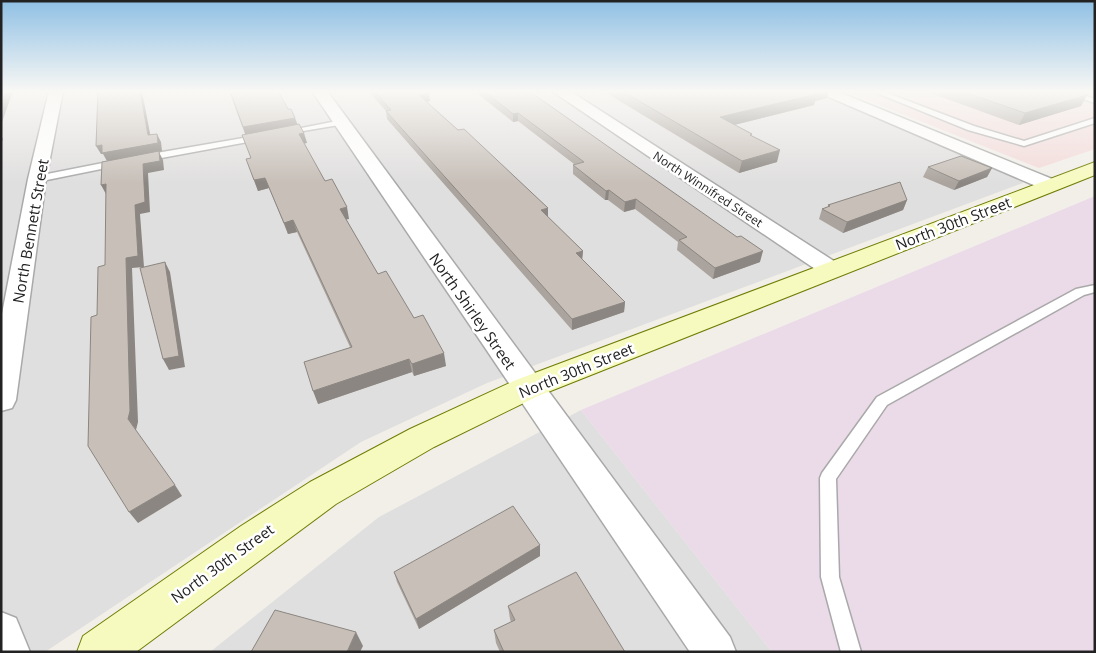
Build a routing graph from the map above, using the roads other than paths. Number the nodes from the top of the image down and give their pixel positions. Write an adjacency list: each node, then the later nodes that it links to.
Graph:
1 (49, 121): 10 (street, North Bennett Street)
2 (605, 121): 12 (street, North Winnifred Street)
3 (896, 121): 11 (street)
4 (954, 121): 5 (lane)
5 (1091, 121)
6 (342, 122): 7 (lane); 14 (street, North Shirley Street)
7 (136, 160)
8 (126, 162): 10 (lane)
9 (1095, 168): 11 (main road, North 30th Street)
10 (37, 179): 15 (street, North Bennett Street)
11 (1050, 185): 12 (main road, North 30th Street)
12 (832, 270): 14 (main road, North 30th Street)
13 (1095, 288): 20 (lane)
14 (527, 388): 18 (main road, North 30th Street); 19 (street, North Shirley Street)
15 (1, 400)
16 (1, 633): 17 (street)
17 (9, 652)
18 (99, 652)
19 (715, 652)
20 (851, 652)

